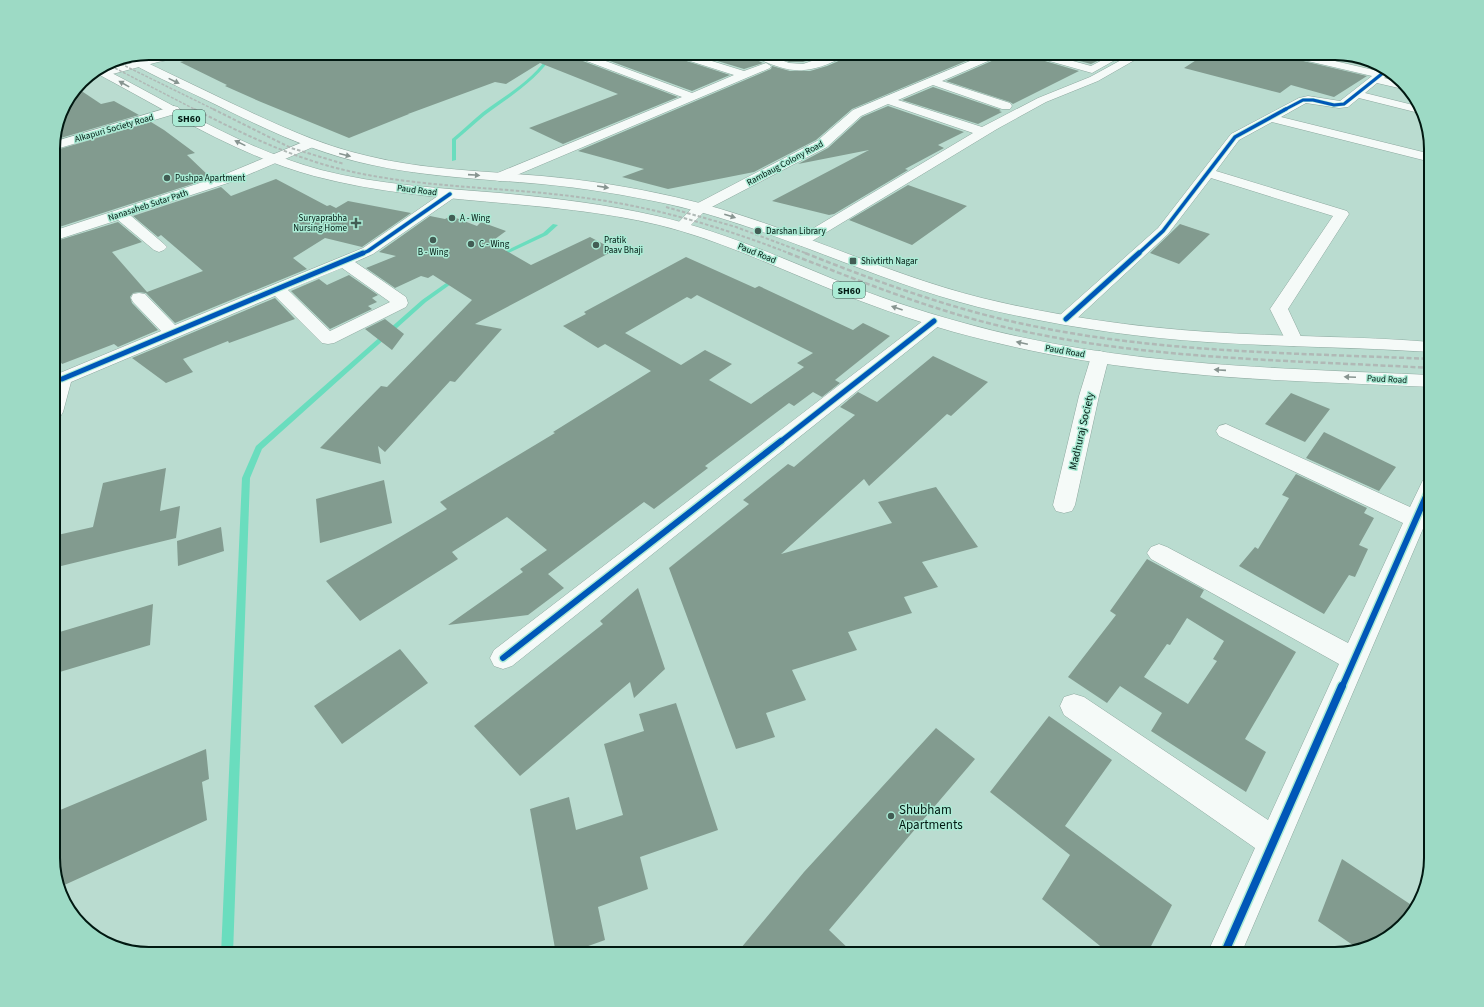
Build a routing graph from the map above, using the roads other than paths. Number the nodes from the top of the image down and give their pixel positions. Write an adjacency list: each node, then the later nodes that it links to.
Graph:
1 (154, 60): 12 (street)
2 (593, 60): 21 (street)
3 (697, 60): 16 (street)
4 (772, 60): 5 (street)
5 (827, 60)
6 (982, 60): 18 (street, Rambaug Colony Road)
7 (1057, 60): 8 (street)
8 (1112, 60)
9 (1129, 60): 27 (street)
10 (1316, 60): 17 (street)
11 (135, 61): 12 (street, Paud Road / SH60)
12 (140, 64): 14 (street); 29 (street, Paud Road / SH60, one-way to 29)
13 (766, 66): 16 (street)
14 (109, 70)
15 (104, 72): 25 (street, Paud Road / SH60, one-way to 15)
16 (744, 75): 21 (street)
17 (1381, 75): 19 (street); 20 (street)
18 (932, 81): 22 (street, Rambaug Colony Road); 23 (street)
19 (1392, 81)
20 (1356, 94): 24 (street); 26 (street)
21 (693, 97): 33 (street)
22 (888, 100): 27 (street); 35 (street, Rambaug Colony Road)
23 (1006, 106)
24 (1415, 109)
25 (174, 110): 28 (street, Alkapuri Society Road); 31 (street, Paud Road / SH60, one-way to 25)
26 (1270, 118): 30 (street); 32 (street)
27 (984, 132): 39 (street)
28 (60, 144)
29 (308, 144): 31 (street, Nanasaheb Sutar Path); 33 (street, Paud Road / SH60, one-way to 33)
30 (1424, 156)
31 (275, 160): 34 (street, Paud Road / SH60); 36 (street, Nanasaheb Sutar Path)
32 (1208, 173): 44 (street); 47 (street)
33 (500, 177): 35 (street, Paud Road / SH60, one-way to 35)
34 (450, 194): 37 (street, Paud Road / SH60); 41 (street)
35 (701, 207): 37 (street, Rambaug Colony Road); 39 (street, Paud Road / SH60, one-way to 39)
36 (120, 214): 38 (street, Nanasaheb Sutar Path); 40 (street)
37 (682, 226): 45 (street, Paud Road / SH60, one-way to 37)
38 (60, 234)
39 (802, 241): 44 (street, Paud Road / SH60)
40 (159, 247)
41 (343, 261): 42 (street); 42 (street)
42 (277, 289): 46 (street)
43 (139, 298): 46 (street)
44 (1066, 320): 47 (street, Paud Road / SH60)
45 (934, 321): 49 (street, Paud Road / SH60, one-way to 45); 57 (street)
46 (172, 333): 50 (street)
47 (1294, 341): 48 (street, Paud Road / SH60)
48 (1424, 347)
49 (1100, 358): 51 (street, Paud Road / SH60, one-way to 49); 54 (street, Madhuraj Society)
50 (60, 372)
51 (1424, 381)
52 (1226, 432): 55 (street)
53 (1424, 501): 55 (street)
54 (1064, 505)
55 (1416, 519): 58 (street)
56 (1159, 553): 58 (street)
57 (502, 658)
58 (1354, 660): 60 (street)
59 (1074, 706): 60 (street)
60 (1273, 842): 61 (street)
61 (1227, 947)

